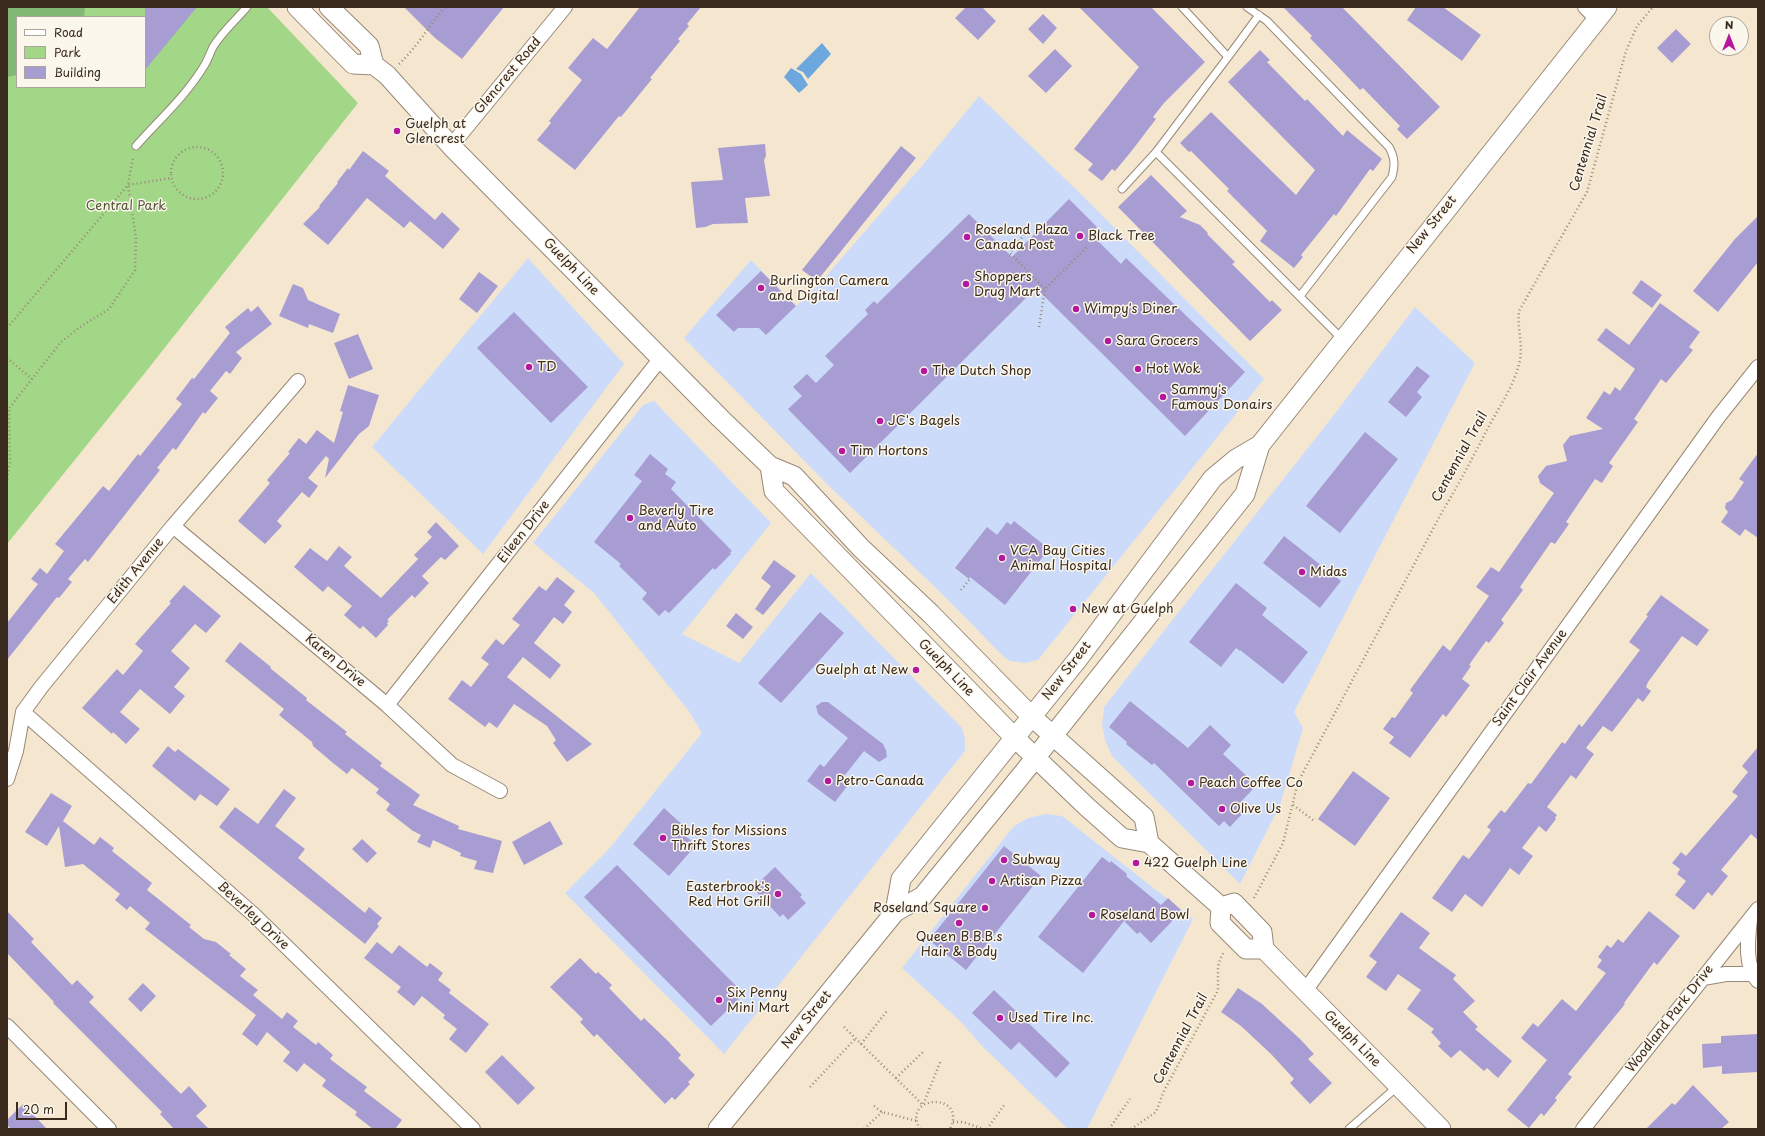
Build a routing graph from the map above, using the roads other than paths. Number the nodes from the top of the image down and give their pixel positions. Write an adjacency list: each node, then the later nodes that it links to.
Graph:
1 (247, 7): 11 (lane)
2 (297, 7): 10 (main road)
3 (329, 7): 10 (main road, Guelph Line)
4 (565, 7): 12 (street, Glencrest Road)
5 (1182, 7): 9 (lane)
6 (1247, 7): 8 (lane)
7 (1596, 11): 16 (main road, New Street)
8 (1259, 15): 9 (lane); 15 (lane)
9 (1228, 57): 13 (lane)
10 (381, 70): 12 (main road, Guelph Line)
11 (136, 146)
12 (451, 146): 17 (main road, Guelph Line)
13 (1156, 152): 14 (lane); 15 (lane)
14 (1122, 189)
15 (1300, 296): 16 (lane)
16 (1342, 339): 20 (main road, New Street)
17 (661, 358): 21 (main road, Guelph Line); 23 (street, Eileen Drive)
18 (1758, 367): 36 (street, Saint Clair Avenue)
19 (298, 381): 22 (street, Edith Avenue)
20 (1260, 444): 25 (main road, New Street); 26 (main road, New Street)
21 (770, 466): 25 (main road, Guelph Line); 27 (main road, Guelph Line)
22 (173, 526): 23 (street, Karen Drive); 24 (street, Edith Avenue)
23 (387, 705): 30 (street, Karen Drive)
24 (23, 712): 29 (street, Edith Avenue); 40 (street, Beverley Drive)
25 (1031, 716): 26 (main road, Guelph Line); 27 (main road, New Street)
26 (1052, 736): 28 (main road, New Street); 31 (main road, Guelph Line)
27 (1014, 737): 28 (main road, Guelph Line); 32 (main road, New Street)
28 (1035, 757): 31 (main road, Guelph Line); 32 (main road, New Street)
29 (7, 779)
30 (500, 791)
31 (1148, 843): 36 (main road, Guelph Line)
32 (895, 912): 41 (main road, New Street)
33 (1754, 914): 34 (street, Woodland Park Drive); 35 (street)
34 (1703, 978): 35 (street); 44 (street, Woodland Park Drive)
35 (1755, 978)
36 (1304, 991): 38 (main road, Guelph Line)
37 (7, 1026): 39 (street)
38 (1398, 1086): 42 (lane); 43 (main road, Guelph Line)
39 (109, 1129)
40 (474, 1129)
41 (718, 1129)
42 (1349, 1129)
43 (1441, 1129)
44 (1582, 1129)

